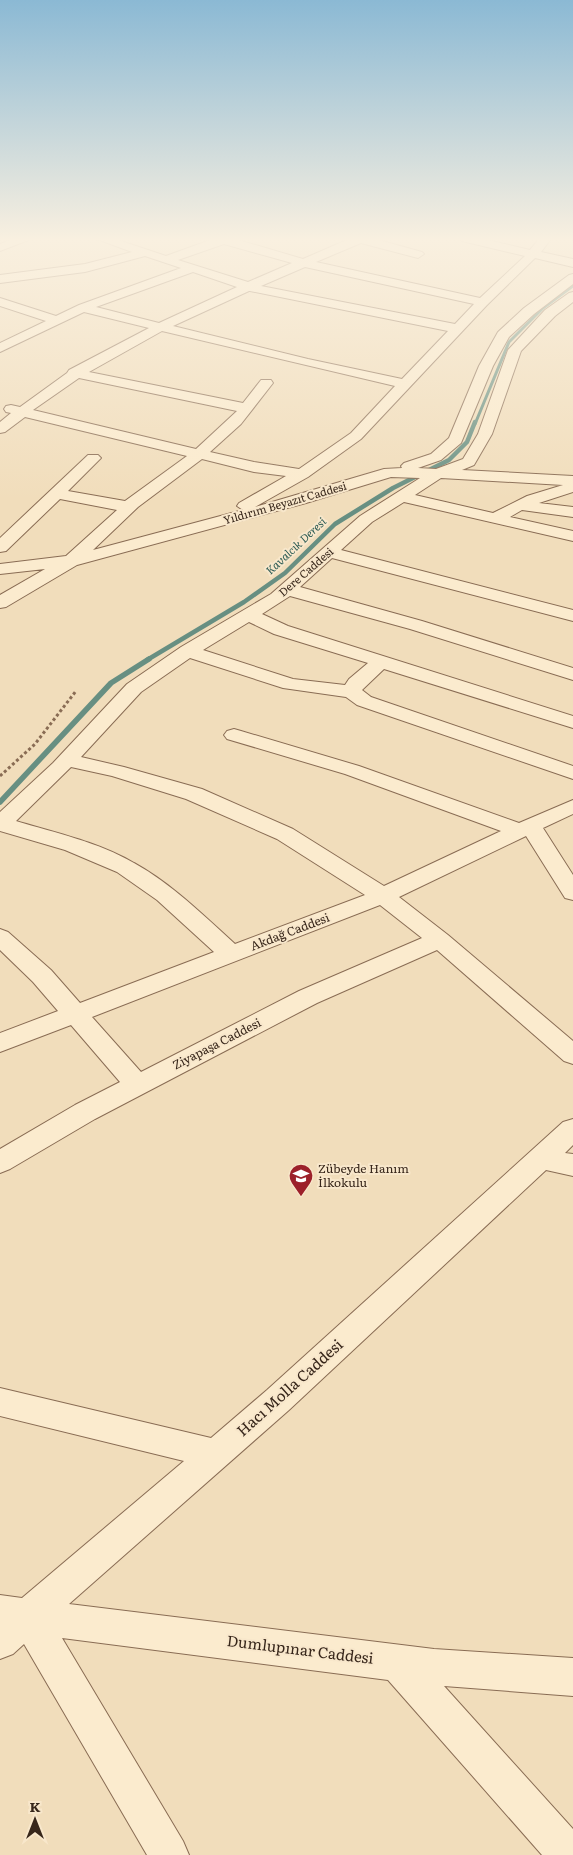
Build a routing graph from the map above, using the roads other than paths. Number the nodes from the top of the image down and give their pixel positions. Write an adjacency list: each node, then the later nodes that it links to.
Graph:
1 (45, 326): 10 (street)
2 (151, 326): 8 (street)
3 (160, 326): 8 (street)
4 (441, 326): 9 (street)
5 (461, 326): 9 (street)
6 (513, 326): 11 (street)
7 (539, 326): 12 (street, Dere Caddesi)
8 (157, 327): 13 (street); 15 (street)
9 (458, 329): 15 (street)
10 (0, 348)
11 (496, 348): 12 (street); 22 (street)
12 (515, 351): 24 (street, Dere Caddesi)
13 (74, 373): 17 (street); 18 (street)
14 (266, 383): 17 (street)
15 (405, 384): 23 (street)
16 (0, 407): 18 (street)
17 (245, 408): 20 (street)
18 (20, 411): 19 (street); 20 (street)
19 (0, 428)
20 (199, 454): 23 (street); 30 (street)
21 (93, 458): 27 (street)
22 (390, 472): 24 (street, Yıldırım Beyazıt Caddesi); 33 (street, Yıldırım Beyazıt Caddesi)
23 (302, 474): 33 (street)
24 (436, 474): 25 (street, Yıldırım Beyazıt Caddesi); 28 (street, Dere Caddesi)
25 (573, 481)
26 (573, 487): 29 (street)
27 (56, 493): 30 (street); 35 (street)
28 (400, 496): 32 (street); 36 (street, Dere Caddesi)
29 (517, 504): 31 (street); 32 (street)
30 (129, 507): 37 (street)
31 (573, 512)
32 (496, 518): 34 (street)
33 (216, 523): 37 (street, Yıldırım Beyazıt Caddesi)
34 (573, 536)
35 (0, 547)
36 (329, 552): 39 (street, Dere Caddesi); 42 (street)
37 (71, 561): 38 (street, Yıldırım Beyazıt Caddesi); 40 (street)
38 (0, 569)
39 (286, 589): 41 (street, Dere Caddesi); 45 (street)
40 (0, 603)
41 (249, 616): 43 (street, Dere Caddesi); 44 (street)
42 (573, 616)
43 (188, 650): 46 (street); 49 (street, Dere Caddesi)
44 (381, 662): 46 (street); 47 (street)
45 (573, 674)
46 (351, 692): 50 (street)
47 (573, 722)
48 (234, 735): 53 (street)
49 (67, 760): 52 (street, Dere Caddesi); 55 (street)
50 (573, 773)
51 (573, 806): 53 (street, Akdağ Caddesi)
52 (1, 824): 58 (street)
53 (526, 829): 54 (street); 55 (street, Akdağ Caddesi)
54 (573, 893)
55 (383, 896): 57 (street); 58 (street, Akdağ Caddesi)
56 (0, 937): 59 (street)
57 (440, 940): 61 (street); 62 (street, Ziyapaşa Caddesi)
58 (231, 954): 59 (street, Akdağ Caddesi)
59 (76, 1014): 60 (street, Akdağ Caddesi); 62 (street)
60 (0, 1043)
61 (573, 1056)
62 (137, 1085): 65 (street, Ziyapaşa Caddesi)
63 (573, 1129): 64 (street, Hacı Molla Caddesi)
64 (541, 1159): 66 (street); 68 (street, Hacı Molla Caddesi)
65 (0, 1162)
66 (573, 1165)
67 (0, 1402): 68 (street)
68 (217, 1454): 69 (street, Hacı Molla Caddesi)
69 (14, 1615): 70 (street, Hacı Molla Caddesi); 71 (street, Dumlupınar Caddesi); 73 (street)
70 (0, 1641)
71 (397, 1662): 72 (street, Dumlupınar Caddesi); 74 (street)
72 (573, 1677)
73 (169, 1855)
74 (569, 1855)

